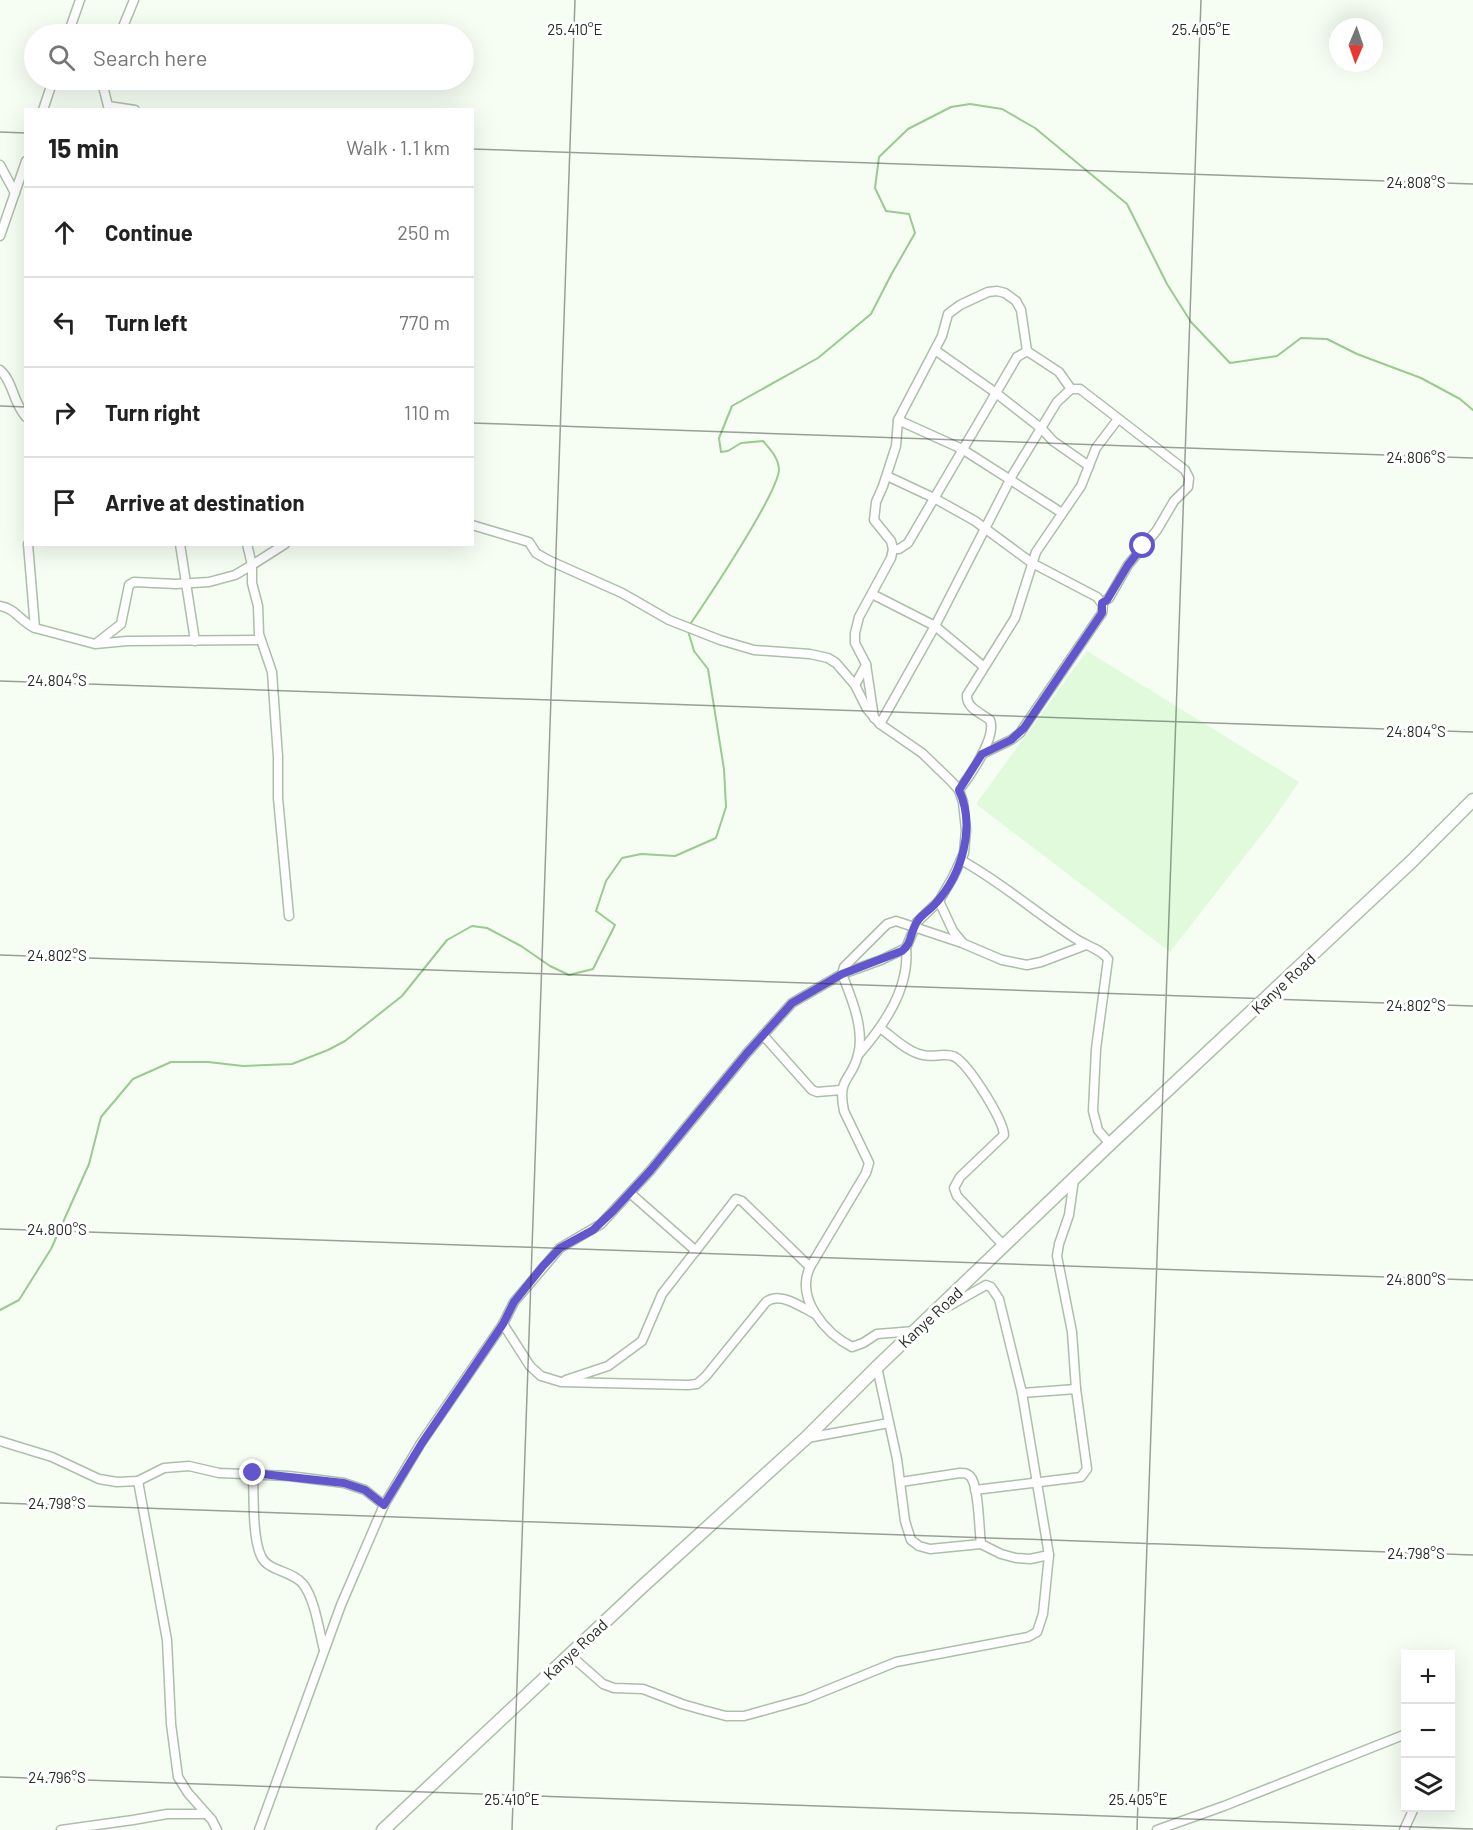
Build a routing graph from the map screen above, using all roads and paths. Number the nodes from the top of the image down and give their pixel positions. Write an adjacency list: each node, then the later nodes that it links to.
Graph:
1 (80, 0): 3 (street)
2 (134, 0): 4 (street)
3 (72, 24)
4 (124, 24)
5 (50, 90): 7 (street)
6 (104, 90): 8 (street)
7 (44, 108)
8 (122, 108)
9 (0, 165): 11 (street)
10 (24, 167): 11 (street)
11 (15, 193): 12 (street)
12 (0, 237)
13 (935, 350): 14 (street); 17 (street); 19 (street)
14 (1027, 351): 16 (street); 17 (street)
15 (0, 370): 18 (street)
16 (1071, 389): 20 (street); 21 (street)
17 (996, 393): 21 (street); 22 (street)
18 (24, 415)
19 (898, 420): 22 (street); 24 (street)
20 (1118, 420): 23 (street); 39 (street)
21 (1042, 429): 23 (street); 25 (street)
22 (962, 449): 25 (street); 26 (street)
23 (1089, 466): 27 (street)
24 (887, 476): 26 (street); 34 (street)
25 (1010, 479): 27 (street); 29 (street)
26 (934, 498): 29 (street); 34 (street)
27 (1062, 513): 35 (street)
28 (474, 526): 48 (street)
29 (986, 529): 35 (street); 41 (street)
30 (28, 546): 42 (street)
31 (180, 546): 37 (street)
32 (247, 546): 36 (street)
33 (282, 546): 36 (street)
34 (893, 549): 38 (street)
35 (1032, 563): 39 (street); 46 (street)
36 (252, 565): 37 (street); 43 (street)
37 (185, 584): 44 (street); 45 (street)
38 (872, 594): 41 (street); 47 (street)
39 (1102, 603): 51 (street)
40 (0, 606): 42 (street)
41 (934, 626): 46 (street); 50 (street)
42 (35, 628): 45 (street)
43 (260, 640): 44 (street); 56 (street)
44 (195, 641): 45 (street)
45 (95, 644)
46 (983, 666): 51 (street)
47 (863, 668): 48 (street); 49 (street); 50 (street)
48 (844, 673): 49 (street)
49 (855, 685): 50 (street)
50 (877, 721): 52 (street)
51 (982, 754): 52 (street)
52 (959, 790): 54 (street)
53 (1473, 800): 66 (main road, Kanye Road)
54 (961, 860): 55 (street); 59 (street)
55 (939, 901): 57 (street); 58 (street)
56 (289, 916)
57 (915, 927): 58 (street); 60 (street); 61 (street)
58 (962, 943): 59 (street)
59 (1086, 945): 66 (street)
60 (906, 948): 61 (street); 62 (street)
61 (842, 974): 63 (street); 64 (street)
62 (880, 1028): 64 (street); 69 (street)
63 (763, 1035): 65 (street); 68 (street)
64 (858, 1055): 65 (street)
65 (841, 1090): 71 (street)
66 (1110, 1144): 67 (main road, Kanye Road)
67 (1074, 1179): 69 (main road, Kanye Road); 78 (street)
68 (630, 1193): 70 (street); 74 (street)
69 (1005, 1246): 73 (main road, Kanye Road)
70 (696, 1251): 71 (street); 77 (street)
71 (810, 1267): 72 (street)
72 (815, 1314): 75 (street); 77 (street)
73 (932, 1316): 75 (main road, Kanye Road); 79 (street)
74 (503, 1324): 77 (street); 88 (street)
75 (915, 1331): 76 (main road, Kanye Road)
76 (877, 1367): 80 (street); 81 (main road, Kanye Road)
77 (561, 1382)
78 (1076, 1389): 79 (street); 86 (street)
79 (1022, 1393): 86 (street)
80 (889, 1423): 81 (street); 85 (street)
81 (806, 1438): 92 (main road, Kanye Road)
82 (0, 1441): 84 (street)
83 (253, 1473): 84 (street); 88 (street); 91 (street)
84 (138, 1480): 95 (street)
85 (901, 1482): 87 (street); 89 (street)
86 (1036, 1483): 87 (street); 90 (street)
87 (975, 1490): 89 (street)
88 (384, 1505): 91 (street)
89 (981, 1544): 90 (street)
90 (1048, 1555): 92 (street)
91 (324, 1650): 98 (street)
92 (569, 1654): 99 (main road, Kanye Road)
93 (1401, 1736): 100 (street)
94 (1412, 1812): 101 (street)
95 (205, 1814): 96 (street); 97 (street)
96 (61, 1830)
97 (217, 1830)
98 (259, 1830)
99 (383, 1830)
100 (1157, 1830)
101 (1404, 1830)

